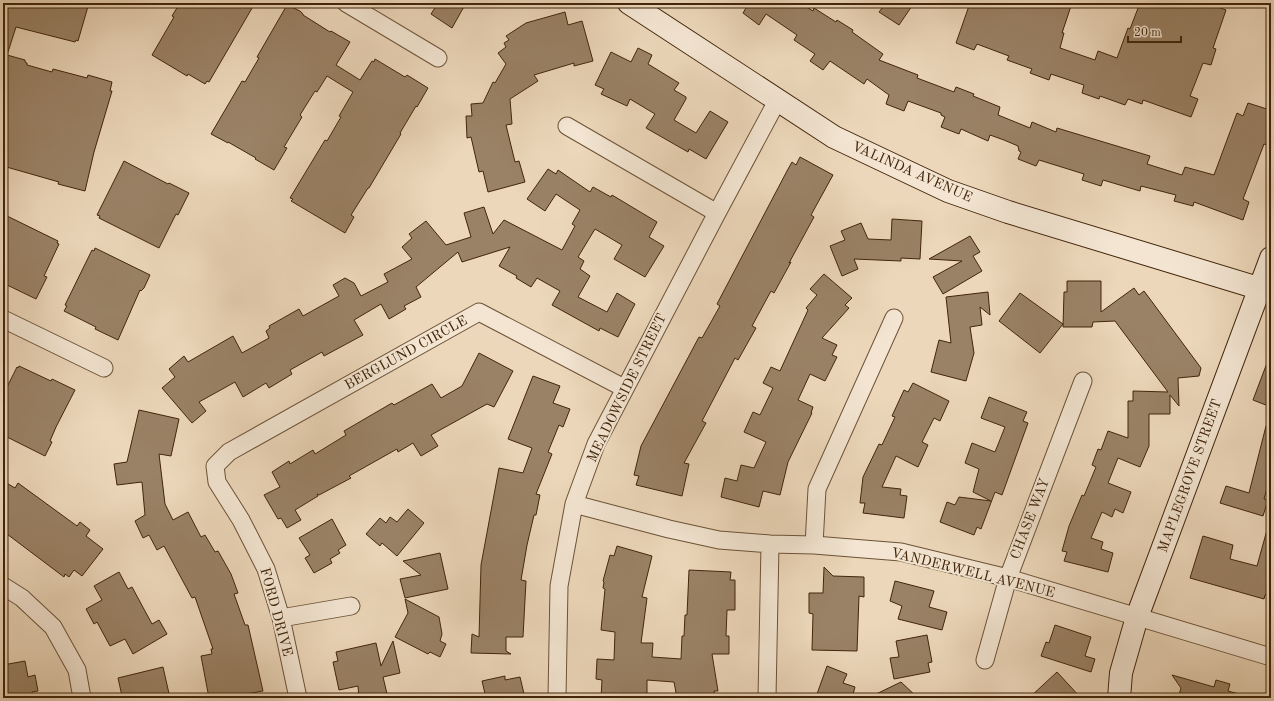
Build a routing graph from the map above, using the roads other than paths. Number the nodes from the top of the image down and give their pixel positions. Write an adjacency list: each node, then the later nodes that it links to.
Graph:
1 (346, 3): 3 (street)
2 (629, 3): 4 (main road, VALINDA AVENUE)
3 (438, 58)
4 (777, 101): 6 (street, MEADOWSIDE STREET); 8 (main road, VALINDA AVENUE)
5 (567, 126): 6 (street)
6 (717, 213): 13 (street, MEADOWSIDE STREET)
7 (1271, 258): 8 (main road, MAPLEGROVE STREET)
8 (1265, 291): 22 (main road, MAPLEGROVE STREET)
9 (894, 318): 17 (street)
10 (3, 319): 11 (street)
11 (104, 368)
12 (1083, 381): 18 (street, CHASE WAY)
13 (624, 388): 14 (street, BERGLUND CIRCLE); 15 (street, MEADOWSIDE STREET)
14 (215, 466): 21 (street, FORD DRIVE)
15 (574, 504): 16 (street, VANDERWELL AVENUE); 27 (street, MEADOWSIDE STREET)
16 (770, 544): 17 (street, VANDERWELL AVENUE); 28 (street)
17 (814, 545): 18 (street, VANDERWELL AVENUE)
18 (1008, 578): 22 (street, VANDERWELL AVENUE); 24 (street, CHASE WAY)
19 (3, 586): 25 (street)
20 (351, 606): 21 (street)
21 (281, 618): 26 (street, FORD DRIVE)
22 (1137, 618): 23 (street, VANDERWELL AVENUE); 29 (main road, MAPLEGROVE STREET)
23 (1271, 657)
24 (985, 660)
25 (82, 698)
26 (298, 698)
27 (557, 698)
28 (767, 698)
29 (1119, 698)

